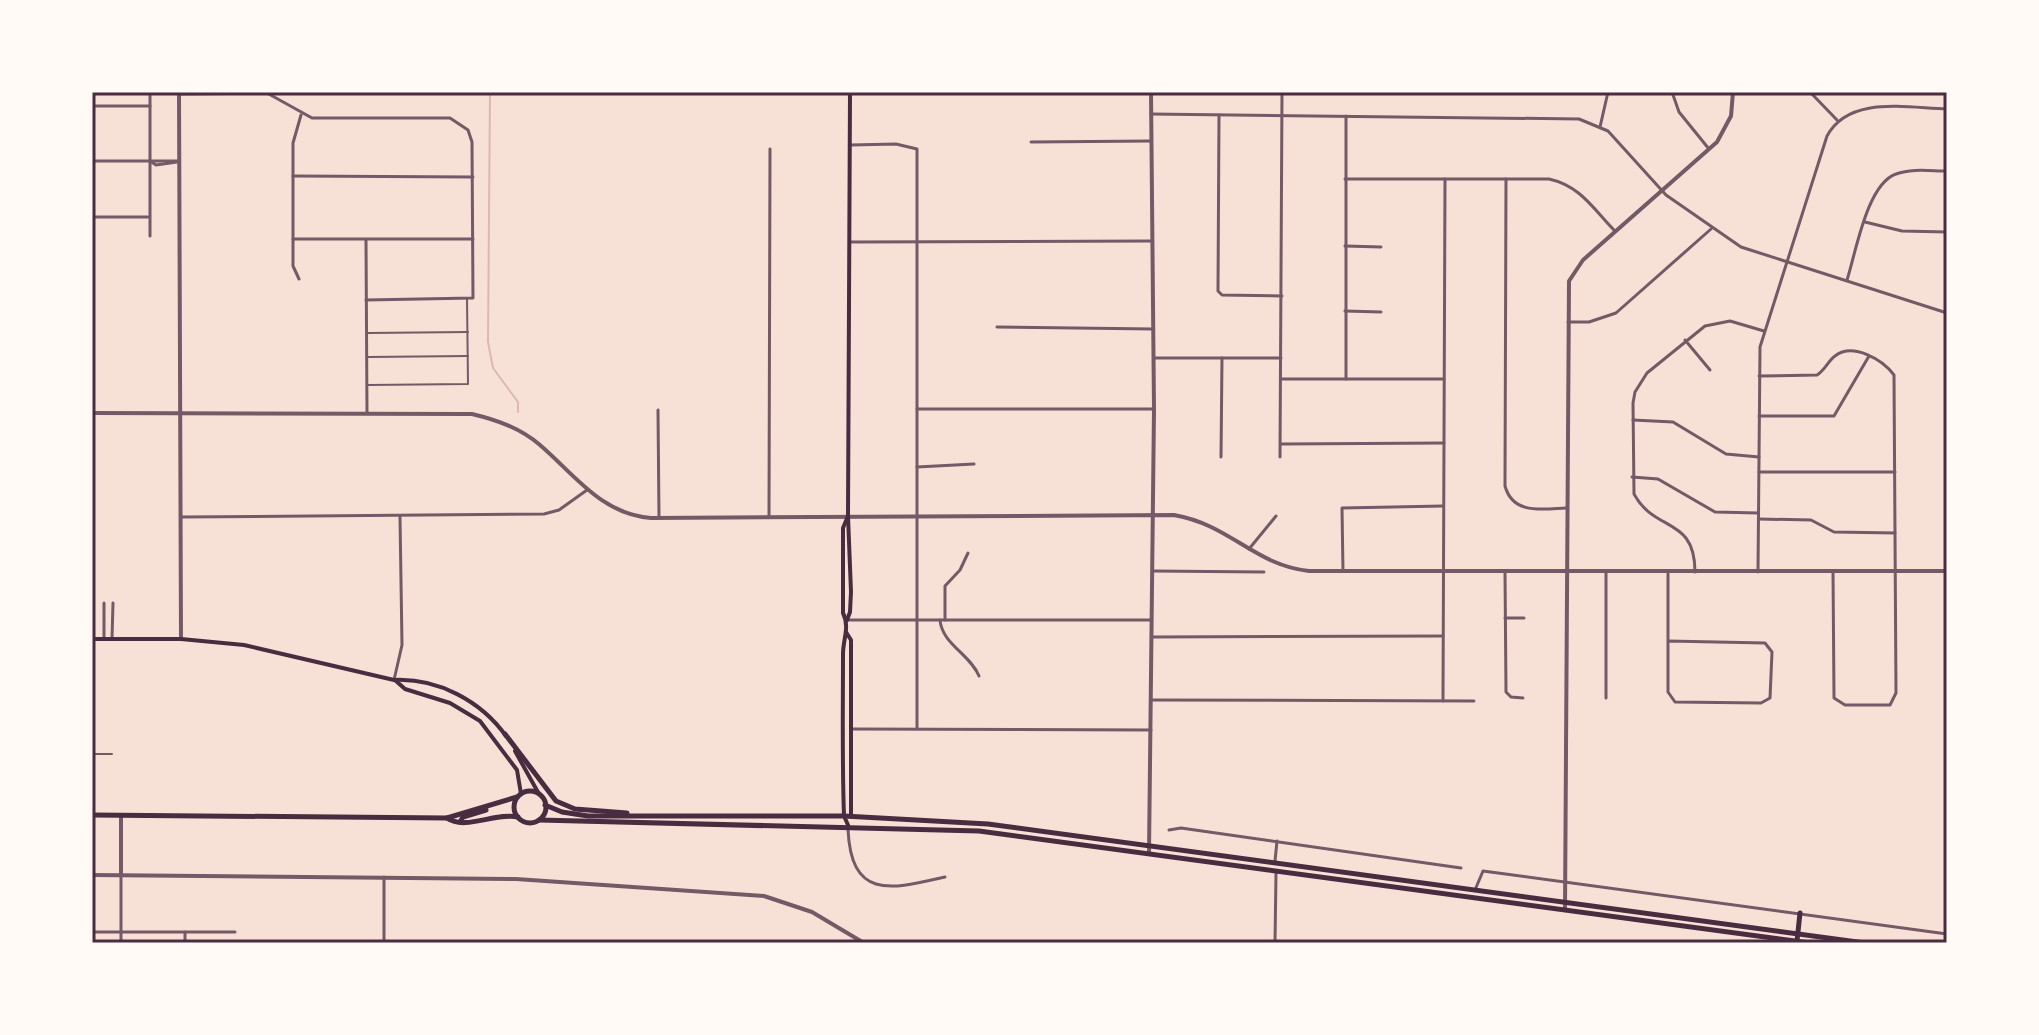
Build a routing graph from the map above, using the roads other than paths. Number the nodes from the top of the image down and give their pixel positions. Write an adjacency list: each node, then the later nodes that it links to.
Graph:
1 (150, 92): 11 (street)
2 (850, 92): 22 (main road)
3 (1151, 92): 13 (street)
4 (1282, 92): 16 (street)
5 (1608, 92): 19 (street)
6 (1672, 92): 24 (street)
7 (1733, 92): 24 (street)
8 (1810, 92): 18 (street)
9 (179, 93): 14 (street); 27 (street)
10 (92, 106): 11 (street)
11 (150, 106): 26 (street)
12 (1947, 109): 18 (street)
13 (1151, 114): 15 (street); 20 (street)
14 (301, 115): 29 (street); 30 (street)
15 (1219, 115): 16 (street); 53 (street)
16 (1282, 115): 17 (street); 53 (street)
17 (1346, 116): 19 (street); 31 (street)
18 (1837, 120): 50 (street)
19 (1600, 127): 34 (street)
20 (1151, 141): 21 (street); 45 (street)
21 (1031, 142)
22 (851, 145): 46 (main road); 47 (street)
23 (770, 149): 101 (street)
24 (1709, 149): 34 (street)
25 (92, 161): 26 (street)
26 (150, 161): 27 (street); 36 (street)
27 (179, 161): 81 (street)
28 (1947, 171): 37 (street)
29 (293, 176): 30 (street); 42 (street)
30 (473, 177): 44 (street)
31 (1345, 179): 32 (street); 48 (street)
32 (1445, 179): 33 (street); 76 (street)
33 (1506, 179): 39 (street); 98 (street)
34 (1662, 190): 38 (street); 39 (street)
35 (92, 217): 36 (street)
36 (150, 217): 41 (street)
37 (1865, 222): 40 (street); 52 (street)
38 (1712, 228): 50 (street); 59 (street)
39 (1615, 231): 59 (street)
40 (1947, 232)
41 (150, 236)
42 (293, 239): 43 (street); 51 (street)
43 (366, 239): 44 (street); 55 (street)
44 (473, 239): 54 (street)
45 (1151, 241): 47 (street); 61 (street)
46 (851, 242): 47 (street); 102 (main road)
47 (917, 243): 78 (street)
48 (1345, 246): 49 (street); 56 (street)
49 (1381, 247)
50 (1787, 262): 52 (street); 62 (street)
51 (299, 279)
52 (1847, 281): 58 (street)
53 (1282, 296): 71 (street)
54 (470, 298): 55 (street); 63 (lane)
55 (366, 300): 64 (street)
56 (1345, 311): 57 (street); 75 (street)
57 (1381, 312)
58 (1947, 313)
59 (1568, 322): 98 (street)
60 (997, 327): 61 (street)
61 (1154, 329): 69 (street)
62 (1765, 331): 65 (street); 73 (street)
63 (468, 332): 64 (lane); 66 (lane)
64 (367, 333): 68 (street)
65 (1685, 340): 72 (street); 85 (street)
66 (468, 356): 68 (lane); 77 (lane)
67 (1869, 356): 73 (street); 84 (street); 94 (street)
68 (367, 357): 77 (street)
69 (1154, 358): 70 (street); 79 (street)
70 (1222, 358): 71 (street); 88 (street)
71 (1281, 358): 74 (street)
72 (1710, 370)
73 (1759, 376): 84 (street)
74 (1281, 379): 75 (street); 87 (street)
75 (1346, 379): 76 (street)
76 (1444, 379): 86 (street)
77 (367, 385): 82 (street)
78 (917, 409): 79 (street); 92 (street)
79 (1154, 409): 100 (street)
80 (658, 410): 107 (street)
81 (178, 411): 82 (street); 83 (street); 105 (street)
82 (367, 412): 96 (street)
83 (92, 413)
84 (1759, 416): 90 (street)
85 (1633, 420): 90 (street); 95 (street)
86 (1444, 443): 87 (street); 97 (street)
87 (1281, 444): 89 (street)
88 (1221, 457)
89 (1280, 457)
90 (1759, 457): 93 (street)
91 (974, 464): 92 (street)
92 (917, 467): 99 (street)
93 (1759, 472): 94 (street); 104 (street)
94 (1895, 472): 108 (street)
95 (1632, 477): 104 (street); 122 (street)
96 (587, 490): 106 (street); 107 (street)
97 (1444, 506): 112 (street); 113 (street)
98 (1567, 508): 119 (street)
99 (917, 515): 100 (street); 102 (street); 129 (street)
100 (1153, 515): 109 (street); 111 (street)
101 (769, 516): 102 (street); 107 (street)
102 (848, 516): 128 (main road)
103 (1276, 516): 109 (street)
104 (1759, 516): 108 (street); 123 (street)
105 (182, 517): 106 (street); 138 (street)
106 (400, 517): 141 (street)
107 (659, 518)
108 (1895, 533): 115 (street)
109 (1249, 549): 112 (street)
110 (968, 553): 130 (street)
111 (1153, 571): 117 (street); 131 (street)
112 (1343, 571): 113 (street)
113 (1444, 571): 118 (street); 133 (street)
114 (1833, 571): 115 (street); 115 (street); 123 (street)
115 (1895, 571): 116 (street)
116 (1947, 571)
117 (1264, 572)
118 (1505, 572): 119 (street); 126 (street)
119 (1567, 572): 120 (street); 178 (street)
120 (1606, 572): 121 (street); 143 (street)
121 (1668, 572): 122 (street); 139 (street)
122 (1695, 572): 123 (street)
123 (1758, 572)
124 (104, 603): 136 (street)
125 (113, 603): 137 (street)
126 (1505, 618): 127 (street); 142 (street)
127 (1524, 618)
128 (847, 620): 129 (street); 132 (main road)
129 (917, 620): 130 (street); 147 (street)
130 (942, 620): 131 (street); 140 (street)
131 (1153, 620): 134 (street)
132 (846, 632): 148 (main road); 161 (main road)
133 (1443, 636): 134 (street); 145 (street)
134 (1152, 637): 144 (street)
135 (92, 639): 136 (main road)
136 (104, 639): 137 (main road)
137 (112, 639): 138 (main road)
138 (181, 639): 141 (main road)
139 (1668, 641): 139 (street)
140 (979, 676)
141 (394, 680): 150 (main road); 154 (main road)
142 (1523, 698)
143 (1606, 698)
144 (1152, 700): 145 (street); 149 (street)
145 (1443, 701): 146 (street)
146 (1474, 701)
147 (917, 728): 148 (street); 149 (street)
148 (850, 729): 161 (main road)
149 (1151, 730): 170 (street)
150 (505, 734): 153 (main road); 159 (main road)
151 (92, 754): 152 (lane)
152 (112, 754)
153 (539, 794): 154 (main road); 155 (main road)
154 (519, 795): 156 (main road); 162 (main road)
155 (545, 805): 159 (main road); 164 (main road)
156 (489, 806): 163 (main road); 165 (main road)
157 (92, 815): 158 (main road)
158 (121, 815): 163 (main road); 175 (street)
159 (640, 816): 160 (main road)
160 (727, 816): 161 (main road); 166 (main road)
161 (847, 816): 167 (main road); 170 (main road)
162 (518, 817): 164 (main road); 165 (main road)
163 (447, 818): 165 (main road)
164 (539, 820): 166 (main road)
165 (460, 822)
166 (727, 824): 167 (main road)
167 (848, 825): 170 (main road); 177 (street)
168 (1169, 830): 169 (street)
169 (1277, 841): 171 (street); 172 (street)
170 (1149, 849): 171 (main road); 173 (main road)
171 (1275, 862): 173 (street); 179 (main road)
172 (1461, 868)
173 (1276, 871): 180 (main road); 194 (street)
174 (92, 875): 175 (street)
175 (121, 875): 176 (street); 184 (street)
176 (384, 877): 192 (street); 193 (street)
177 (945, 877)
178 (1566, 882): 179 (street); 181 (street); 182 (street)
179 (1475, 890): 180 (main road); 181 (main road)
180 (1472, 897): 181 (main road)
181 (1566, 906): 187 (main road); 189 (main road)
182 (1800, 913): 187 (main road); 188 (street)
183 (92, 932): 184 (street)
184 (121, 932): 185 (street); 190 (street)
185 (185, 932): 186 (street); 191 (street)
186 (235, 932)
187 (1798, 934): 189 (main road); 196 (main road)
188 (1947, 934)
189 (1797, 941): 195 (main road)
190 (121, 943)
191 (185, 943)
192 (384, 943)
193 (864, 943)
194 (1275, 943)
195 (1810, 943)
196 (1865, 943)

